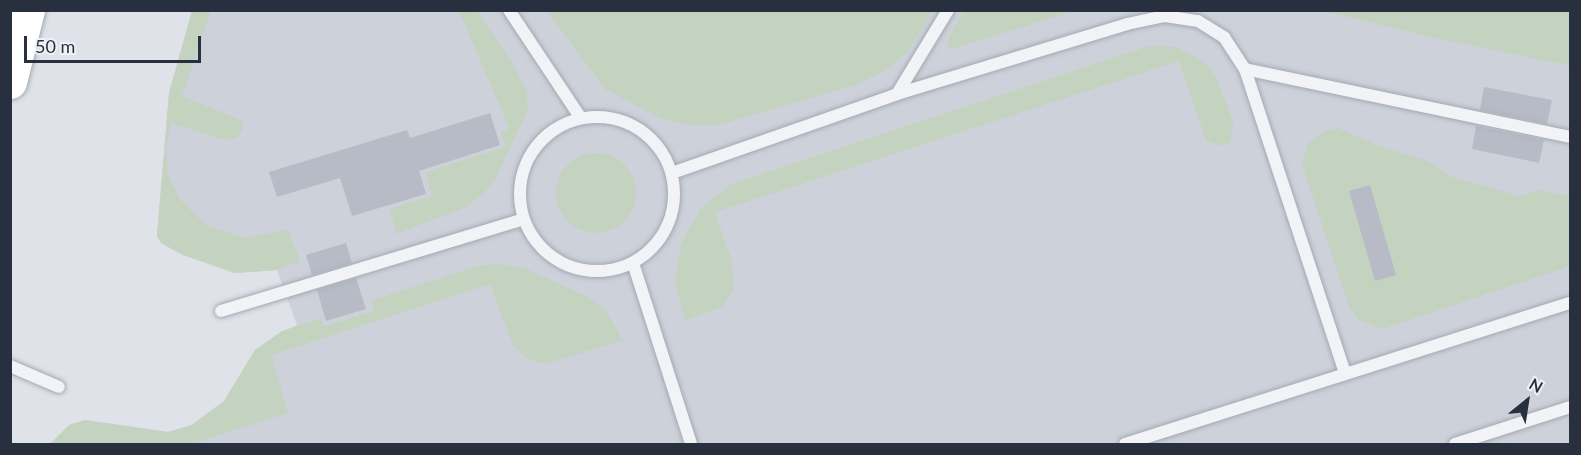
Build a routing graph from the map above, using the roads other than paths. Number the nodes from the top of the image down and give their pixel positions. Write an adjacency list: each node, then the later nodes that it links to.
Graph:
1 (28, 10): 6 (highway)
2 (509, 10): 8 (lane)
3 (948, 10): 7 (lane)
4 (1196, 16): 5 (lane); 7 (lane)
5 (1245, 69): 9 (lane); 16 (lane)
6 (10, 82)
7 (897, 94): 10 (lane)
8 (580, 117): 10 (lane); 11 (lane)
9 (1570, 137)
10 (672, 173): 12 (lane)
11 (523, 219): 12 (lane); 14 (lane)
12 (633, 263): 19 (lane)
13 (1570, 303): 16 (lane)
14 (221, 311)
15 (10, 366): 17 (lane)
16 (1345, 373): 20 (lane)
17 (59, 387)
18 (1570, 407): 21 (lane)
19 (691, 444)
20 (1125, 444)
21 (1455, 444)

